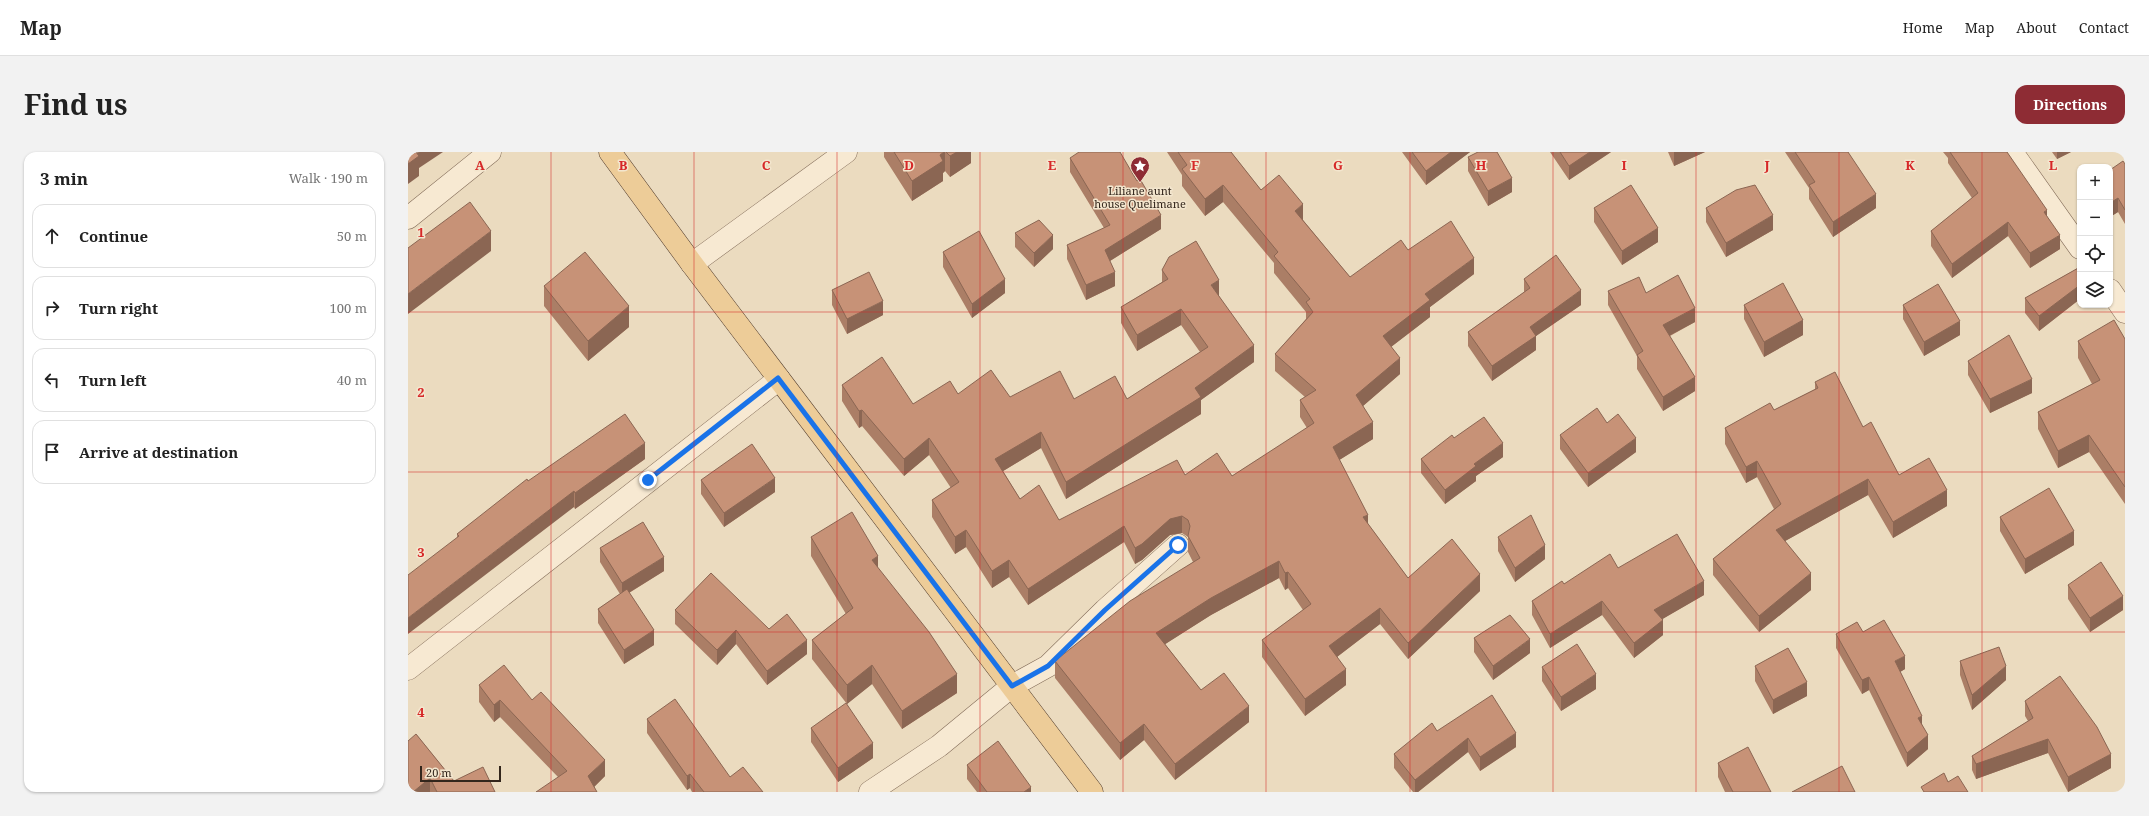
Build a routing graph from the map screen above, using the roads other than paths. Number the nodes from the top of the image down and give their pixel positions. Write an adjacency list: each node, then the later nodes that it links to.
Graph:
1 (490, 152): 5 (street)
2 (610, 152): 7 (main road)
3 (846, 152): 7 (street)
4 (2012, 152): 6 (street)
5 (408, 218)
6 (2077, 244)
7 (692, 264): 10 (main road)
8 (2113, 294): 9 (street)
9 (2125, 312)
10 (778, 378): 12 (street); 13 (main road)
11 (1178, 545): 13 (street)
12 (408, 669)
13 (1012, 686): 14 (street); 15 (main road)
14 (870, 792)
15 (1092, 792)

